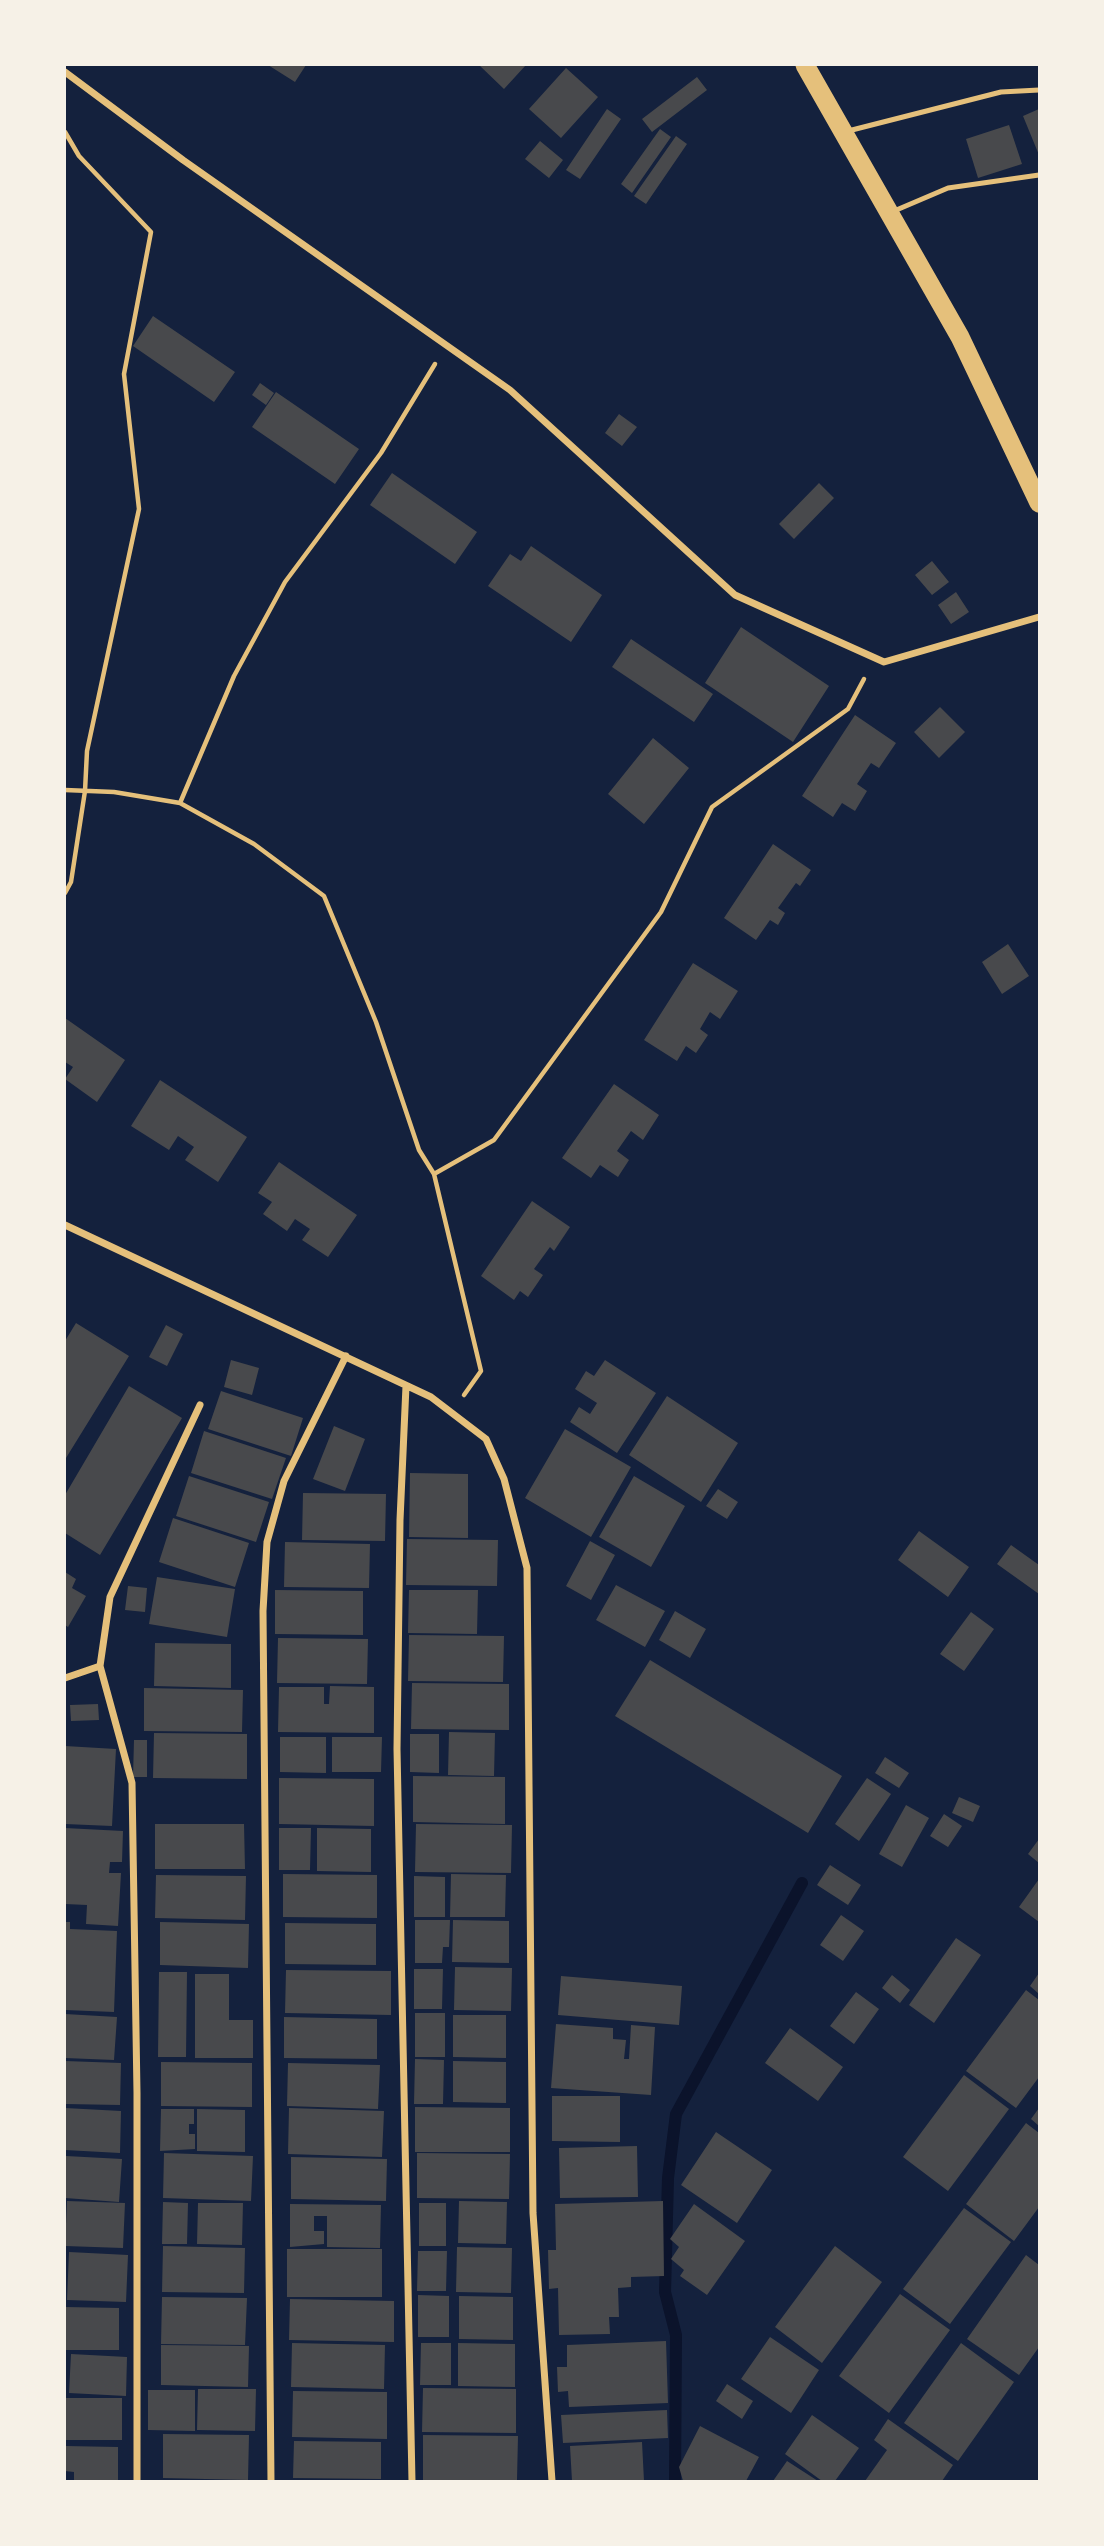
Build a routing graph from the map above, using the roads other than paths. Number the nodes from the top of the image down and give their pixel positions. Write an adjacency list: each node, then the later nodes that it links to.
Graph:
1 (805, 65): 4 (highway)
2 (65, 72): 8 (street)
3 (1039, 90): 4 (lane)
4 (842, 132): 6 (highway)
5 (1039, 175): 6 (lane)
6 (888, 214): 7 (highway)
7 (1039, 503)
8 (1039, 617)
9 (65, 1225): 10 (street)
10 (346, 1356): 11 (street); 16 (street)
11 (406, 1386): 17 (street); 18 (street)
12 (200, 1405): 13 (street)
13 (100, 1666): 14 (street); 15 (street)
14 (65, 1678)
15 (136, 2481)
16 (271, 2481)
17 (412, 2481)
18 (552, 2481)

